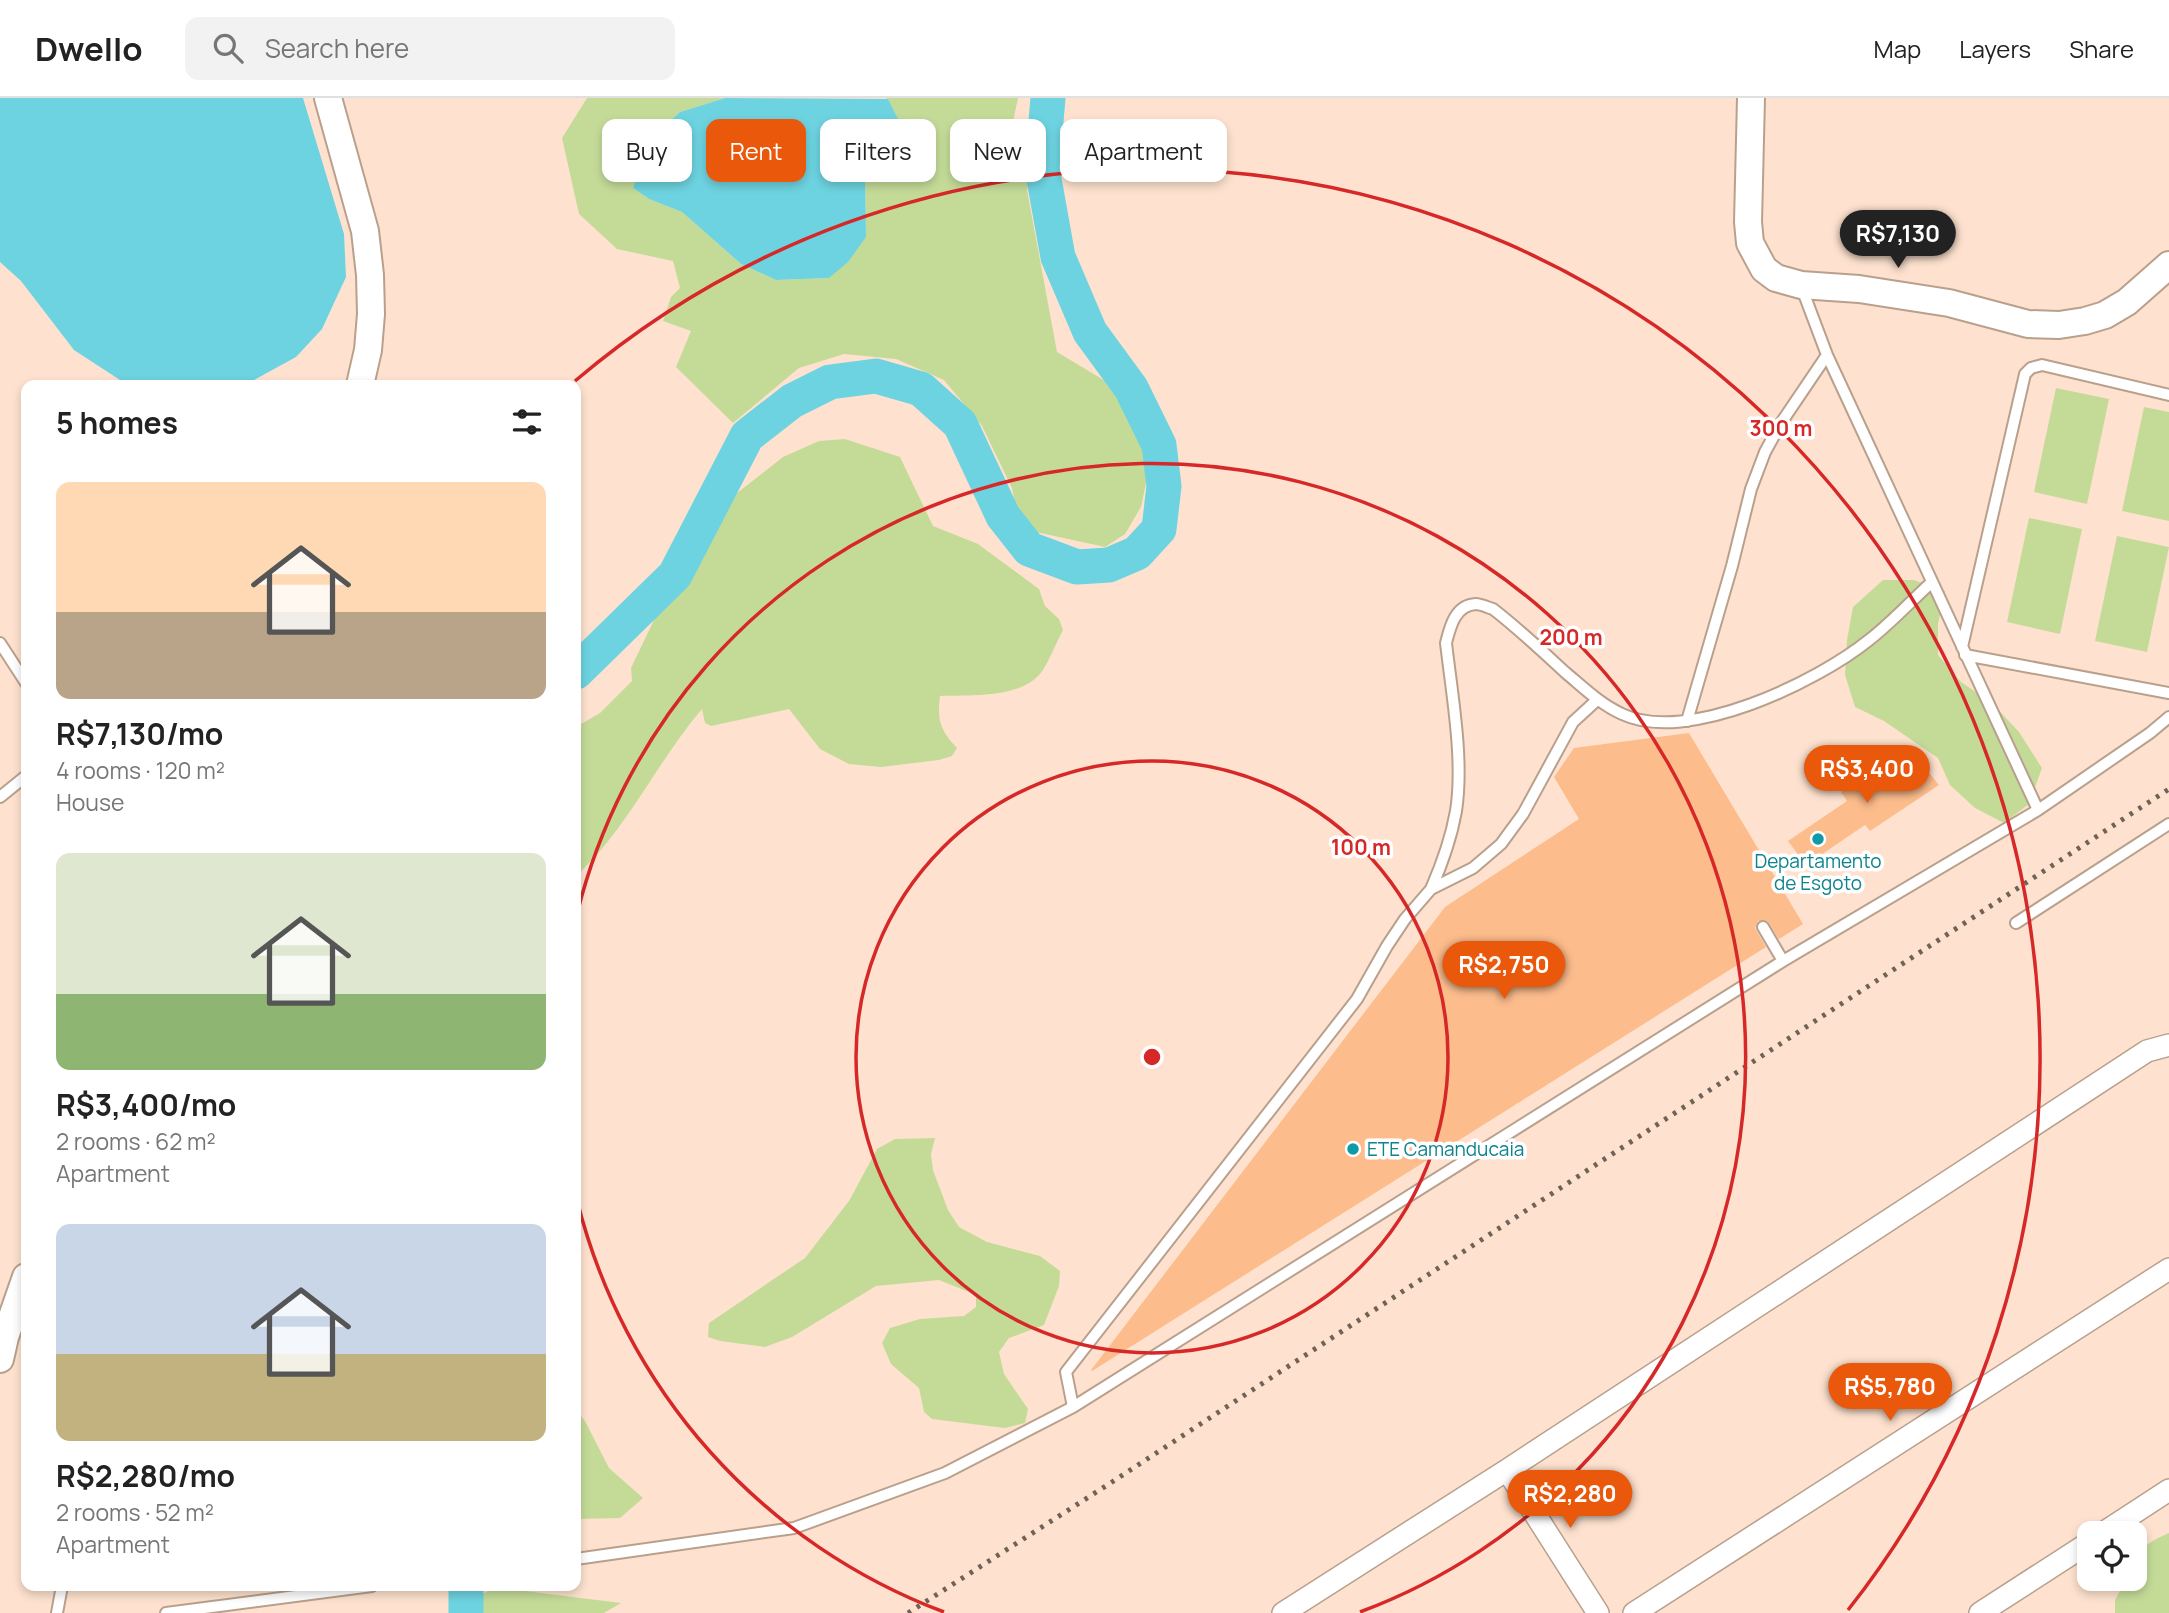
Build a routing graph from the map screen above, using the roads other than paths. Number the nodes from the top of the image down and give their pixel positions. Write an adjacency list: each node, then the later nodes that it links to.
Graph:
1 (328, 98): 6 (street)
2 (1751, 98): 4 (street)
3 (2169, 265): 4 (street)
4 (1801, 285): 5 (lane)
5 (1827, 355): 8 (lane); 15 (lane)
6 (361, 380)
7 (2169, 395): 10 (lane)
8 (1932, 582): 10 (lane); 15 (lane)
9 (0, 643): 11 (lane)
10 (1964, 651): 12 (lane); 18 (lane)
11 (21, 675)
12 (2169, 693)
13 (1597, 700): 15 (lane); 20 (lane); 20 (lane)
14 (2169, 717): 18 (lane)
15 (1687, 721)
16 (21, 780): 17 (lane)
17 (0, 797)
18 (2038, 810): 23 (lane)
19 (2169, 824): 21 (lane)
20 (1431, 889): 28 (lane)
21 (2016, 923)
22 (1763, 927): 23 (lane)
23 (1783, 961): 28 (lane)
24 (2169, 1045): 29 (street)
25 (2169, 1269): 40 (street)
26 (21, 1291): 27 (street)
27 (0, 1359)
28 (1073, 1407): 33 (lane)
29 (1507, 1470): 38 (street); 39 (street)
30 (2169, 1490): 31 (street)
31 (2121, 1521)
32 (2077, 1550): 41 (street)
33 (581, 1558)
34 (61, 1591): 36 (lane)
35 (334, 1591): 37 (lane)
36 (57, 1613)
37 (166, 1613)
38 (1283, 1613)
39 (1598, 1613)
40 (1634, 1613)
41 (1980, 1613)

